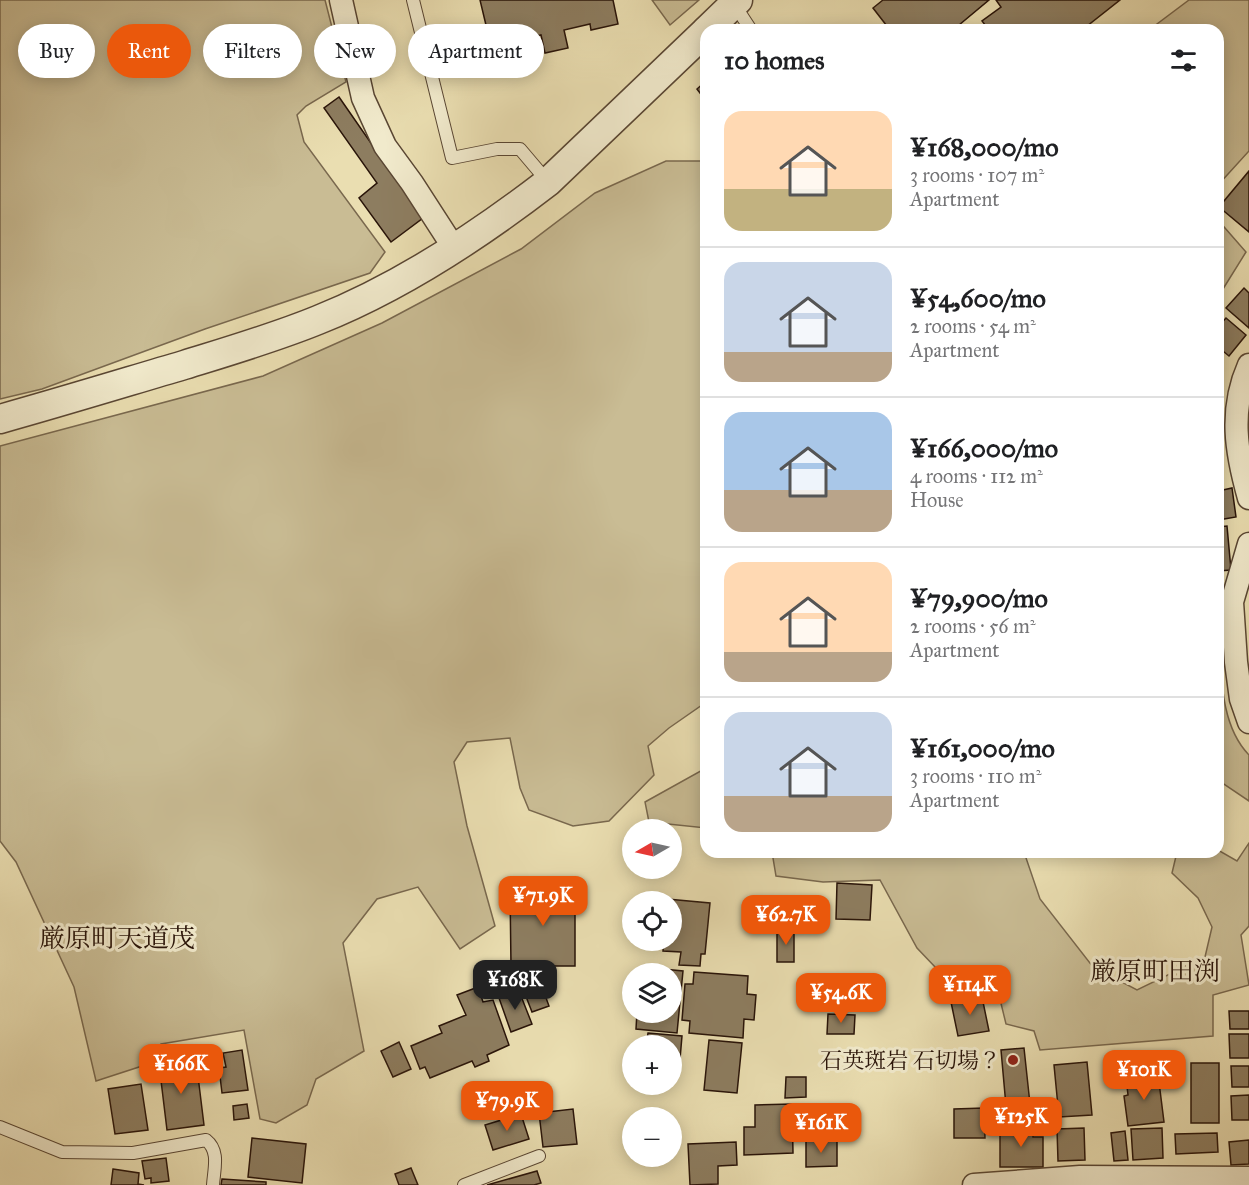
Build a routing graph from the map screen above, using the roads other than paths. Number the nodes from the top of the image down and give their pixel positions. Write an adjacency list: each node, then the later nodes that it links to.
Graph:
1 (341, 0): 8 (street)
2 (413, 0): 7 (lane)
3 (736, 2): 4 (street); 5 (lane)
4 (713, 24)
5 (748, 24)
6 (700, 37): 7 (street)
7 (548, 182): 8 (street)
8 (454, 248): 10 (street)
9 (1249, 365): 11 (street)
10 (0, 419)
11 (1249, 498)
12 (1249, 544): 13 (street)
13 (1249, 722)
14 (0, 1127): 17 (lane)
15 (539, 1156): 18 (lane)
16 (1249, 1178): 19 (street)
17 (213, 1185)
18 (464, 1185)
19 (974, 1185)

